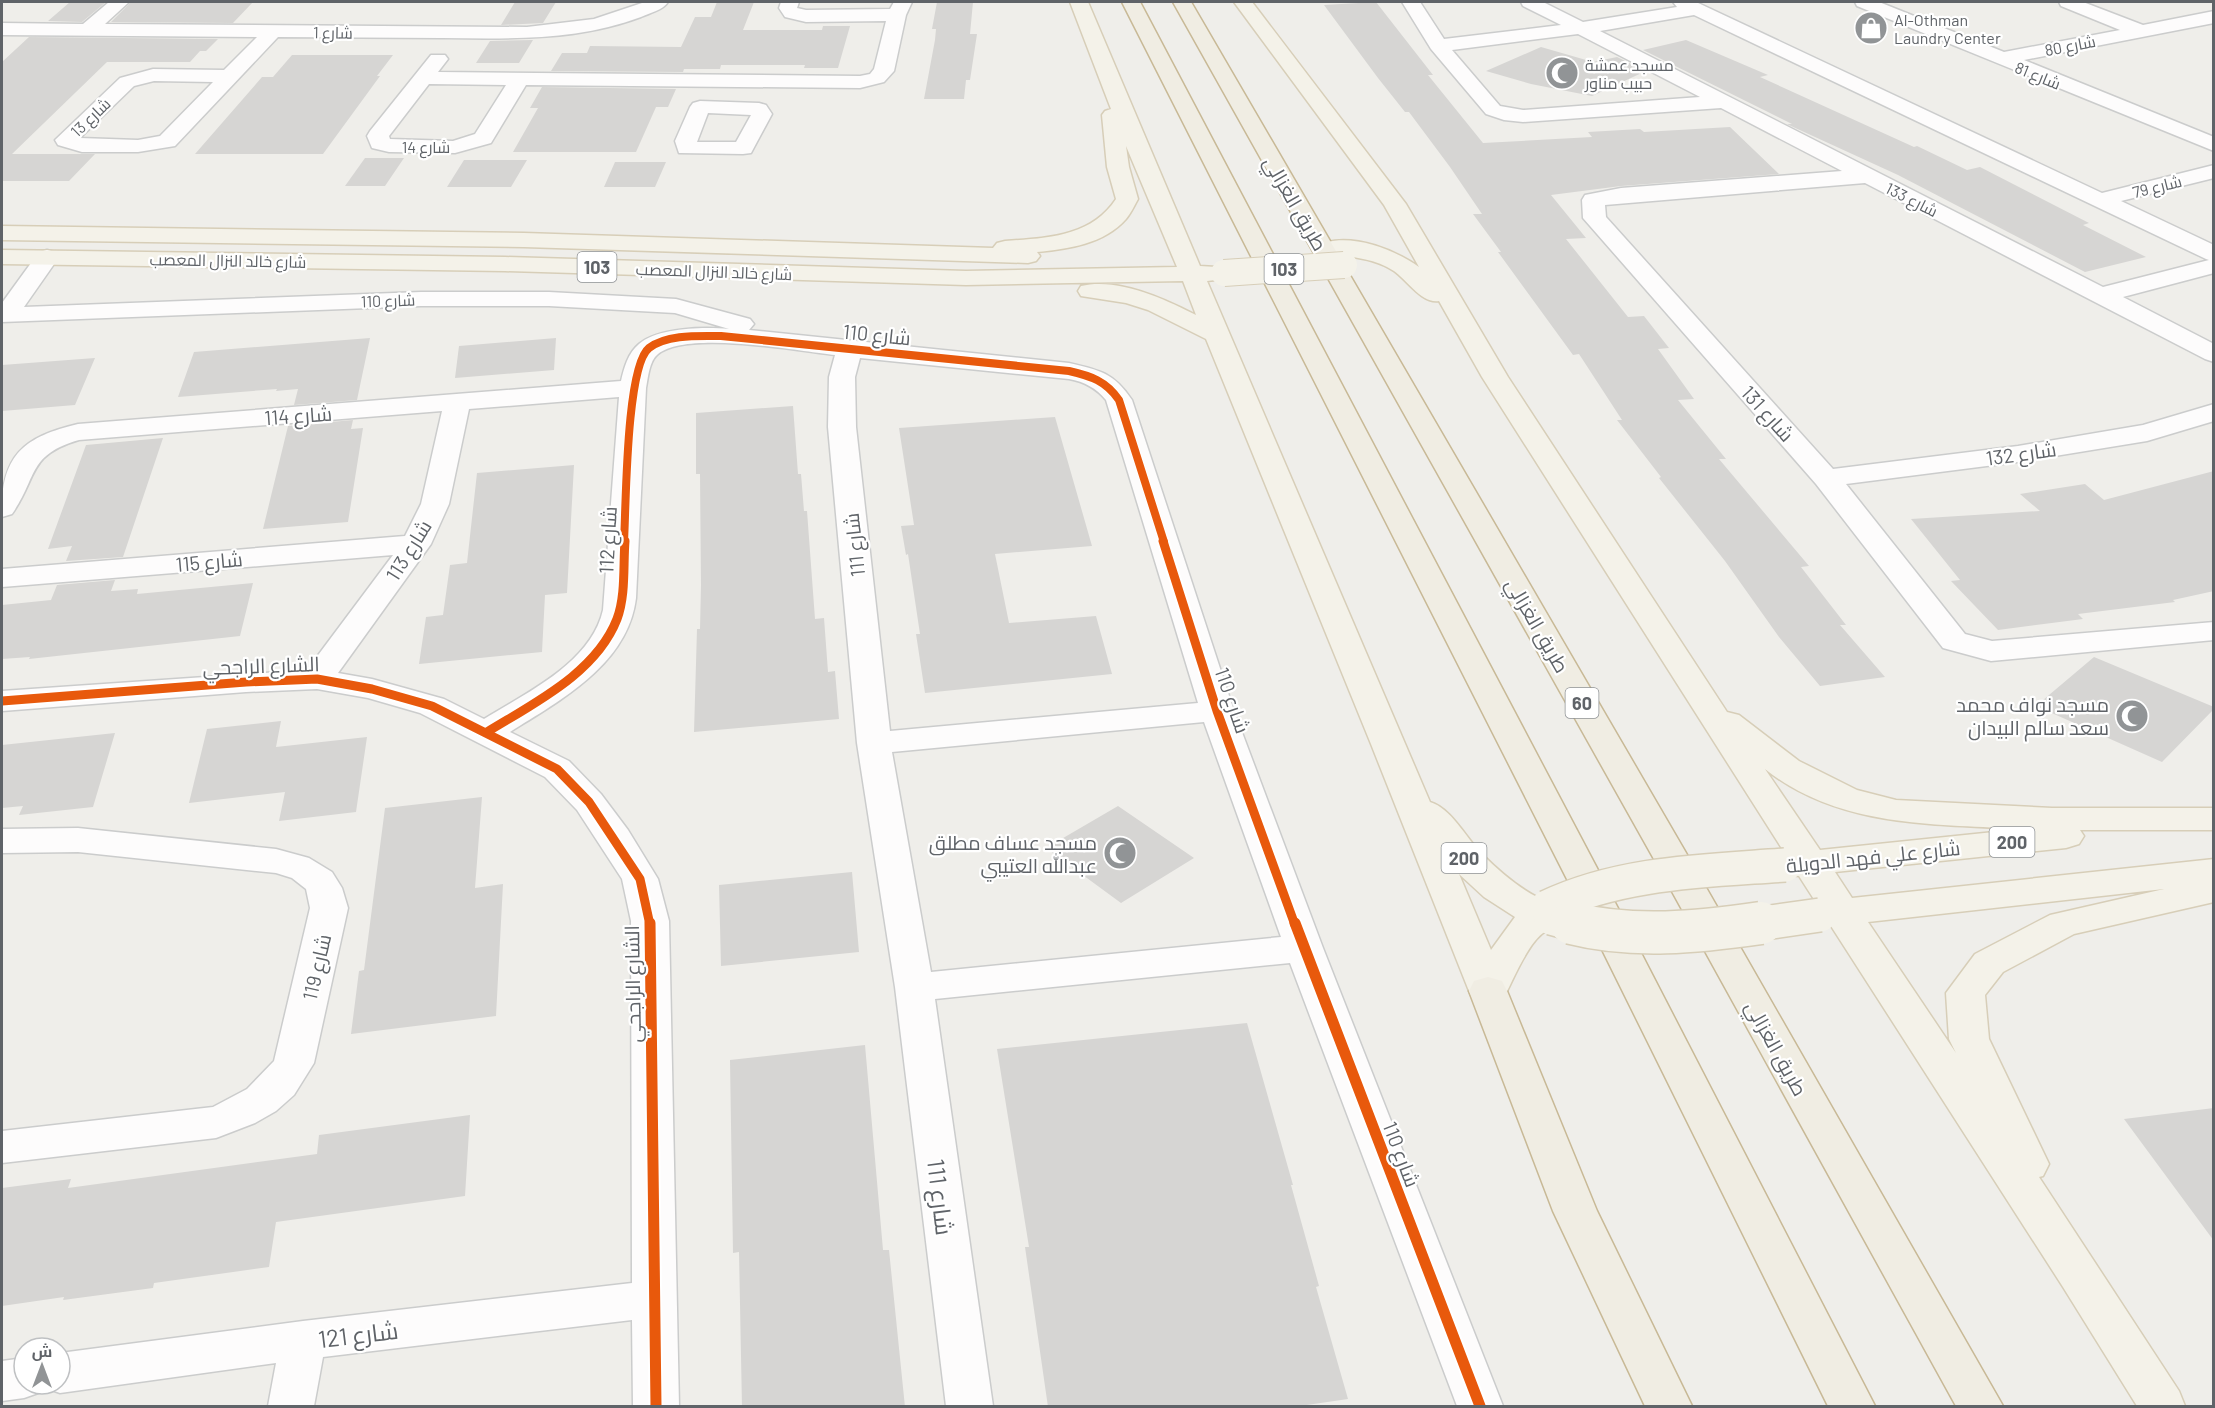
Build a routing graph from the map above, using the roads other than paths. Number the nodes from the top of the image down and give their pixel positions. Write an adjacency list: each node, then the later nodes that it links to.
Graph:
1 (120, 2): 17 (street)
2 (659, 2): 20 (street, شارع 1)
3 (790, 2): 13 (street)
4 (1079, 2): 27 (main road)
5 (1131, 2): 87 (highway)
6 (1412, 2): 21 (street)
7 (1530, 2): 15 (street, شارع 133)
8 (1864, 2): 22 (street, شارع 81)
9 (2068, 2): 19 (street, شارع 80)
10 (1690, 5): 15 (street); 33 (street)
11 (1195, 6): 88 (highway, طريق الغزالي / 60)
12 (1248, 6): 34 (main road)
13 (900, 8): 26 (street)
14 (2214, 17): 19 (street, شارع 80)
15 (1582, 28): 21 (street); 28 (street, شارع 133)
16 (2, 29): 17 (street, شارع 1)
17 (88, 29): 18 (street, شارع 1)
18 (273, 31): 20 (street, شارع 1); 23 (street, شارع 13)
19 (2140, 31): 22 (street, شارع 80)
20 (456, 33): 24 (street, شارع 14)
21 (1438, 45): 28 (street)
22 (2000, 59): 30 (street, شارع 81)
23 (230, 76): 23 (street, شارع 13)
24 (425, 78): 25 (street); 25 (street, شارع 14)
25 (520, 79): 26 (street)
26 (708, 81): 29 (street)
27 (1109, 83): 36 (main road); 41 (main road)
28 (1724, 102): 32 (street, شارع 133)
29 (700, 107)
30 (2214, 145)
31 (2214, 171): 33 (street, شارع 79)
32 (1869, 176): 44 (street, شارع 133); 55 (street, شارع 131)
33 (2100, 200): 37 (street)
34 (1395, 204): 38 (main road); 46 (main road)
35 (2, 233): 36 (main road, شارع خالد النزال المعصب / 103)
36 (935, 253): 41 (main road, شارع خالد النزال المعصب / 103)
37 (2214, 254)
38 (1388, 256): 41 (main road, شارع خالد النزال المعصب / 103, bridge); 46 (main road)
39 (2, 257): 40 (main road, شارع خالد النزال المعصب / 103)
40 (47, 257): 43 (main road, شارع خالد النزال المعصب / 103); 45 (street, شارع 110)
41 (1188, 264): 43 (main road, شارع خالد النزال المعصب / 103); 48 (main road)
42 (2214, 266): 44 (street)
43 (966, 278): 48 (main road)
44 (2099, 296): 51 (street, شارع 133)
45 (4, 314): 49 (street, شارع 110)
46 (1468, 332): 62 (main road)
47 (703, 335): 49 (street, شارع 110); 52 (street, شارع 112)
48 (1218, 335): 66 (main road)
49 (763, 340): 50 (street, شارع 110)
50 (850, 349): 63 (street, شارع 110); 65 (street, شارع 111)
51 (2214, 354)
52 (633, 387): 53 (street, 114 شارع); 64 (street, شارع 112)
53 (457, 403): 56 (street, 114 شارع); 57 (street, شارع 113)
54 (2214, 412): 55 (street, شارع 132)
55 (1826, 478): 59 (street, شارع 131)
56 (2, 508)
57 (416, 544): 58 (street, شارع 115); 60 (street, شارع 113)
58 (2, 578)
59 (2214, 631)
60 (317, 679): 61 (street, الشارع الراجحي); 64 (street, الشارع الراجحي)
61 (2, 701)
62 (1706, 705): 67 (main road); 69 (main road)
63 (1217, 711): 65 (street); 74 (street, شارع 110)
64 (487, 732): 79 (street, الشارع الراجحي)
65 (874, 742): 75 (street, شارع 111)
66 (1405, 783): 72 (main road, 200); 76 (main road)
67 (2214, 820): 69 (main road, شارع علي فهد الدويلة / 200)
68 (2, 841): 77 (street, شارع 119)
69 (1798, 864): 72 (main road, شارع علي فهد الدويلة / 200, bridge); 73 (main road)
70 (2214, 871): 73 (main road, 200)
71 (2214, 890): 78 (main road)
72 (1546, 913): 73 (main road, 200, bridge); 76 (main road, شارع علي فهد الدويلة / 200)
73 (1832, 913): 78 (main road)
74 (1304, 948): 75 (street); 85 (street, شارع 110)
75 (914, 987): 84 (street, شارع 111)
76 (1488, 991): 86 (highway)
77 (2, 1147)
78 (2079, 1274): 89 (main road)
79 (656, 1299): 80 (street, شارع 121); 83 (street, الشارع الراجحي)
80 (303, 1340): 81 (street, شارع 121); 82 (street)
81 (72, 1371)
82 (291, 1407)
83 (656, 1407)
84 (969, 1407)
85 (1480, 1407)
86 (1669, 1407)
87 (1852, 1407)
88 (1980, 1407)
89 (2162, 1407)

